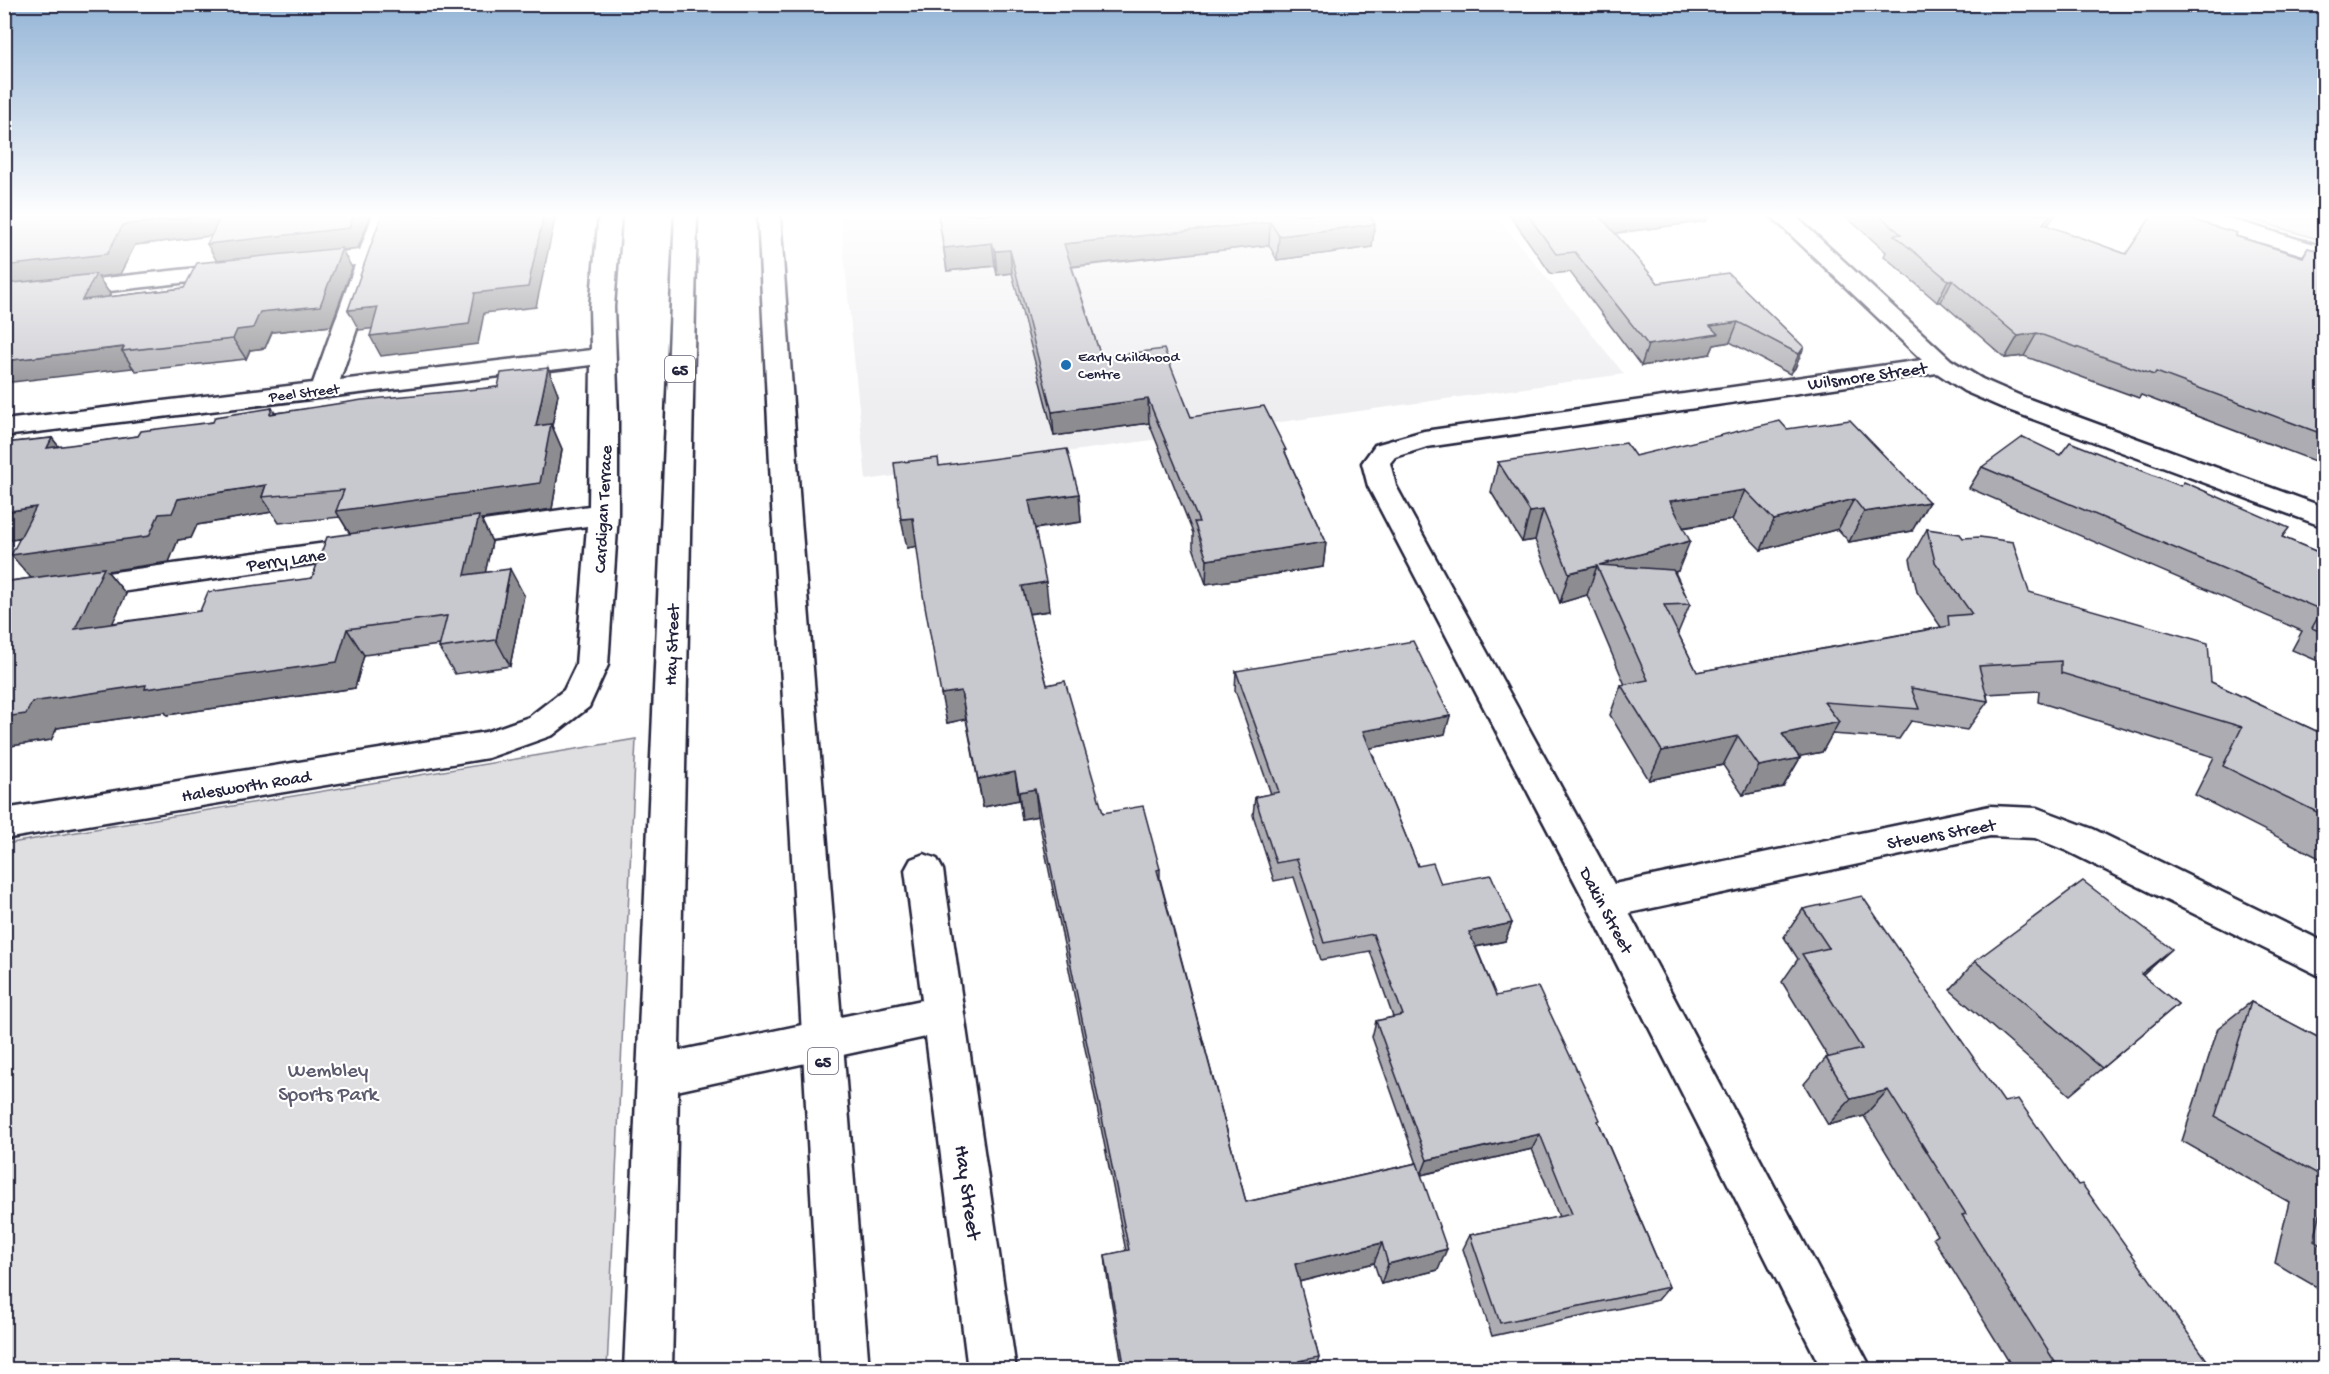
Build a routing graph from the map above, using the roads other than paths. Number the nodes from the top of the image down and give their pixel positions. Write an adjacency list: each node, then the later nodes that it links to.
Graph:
1 (168, 278): 7 (street)
2 (362, 278): 10 (street)
3 (604, 278): 8 (street, Cardigan Terrace)
4 (684, 278): 23 (street, Hay Street / 65)
5 (773, 278): 22 (street, 65)
6 (1849, 278): 9 (street)
7 (4, 296)
8 (604, 356): 10 (street, Peel Street); 13 (street, Cardigan Terrace)
9 (1942, 365): 12 (street, Wilsmore Street); 14 (street, Wilsmore Street)
10 (324, 389): 11 (street, Peel Street)
11 (4, 428)
12 (1385, 451): 19 (street, Dakin Street)
13 (603, 514): 15 (street, Perry Lane); 16 (street, Cardigan Terrace)
14 (2325, 517)
15 (4, 598)
16 (488, 745): 17 (street, Halesworth Road)
17 (4, 824)
18 (924, 870): 21 (street, Hay Street)
19 (1604, 902): 20 (street, Stevens Street); 27 (street, Dakin Street)
20 (2325, 961)
21 (945, 1014): 22 (street); 26 (street, Hay Street)
22 (822, 1040): 23 (street); 25 (street, 65)
23 (658, 1075): 24 (street, Hay Street / 65)
24 (648, 1370)
25 (845, 1370)
26 (992, 1370)
27 (1848, 1370)

